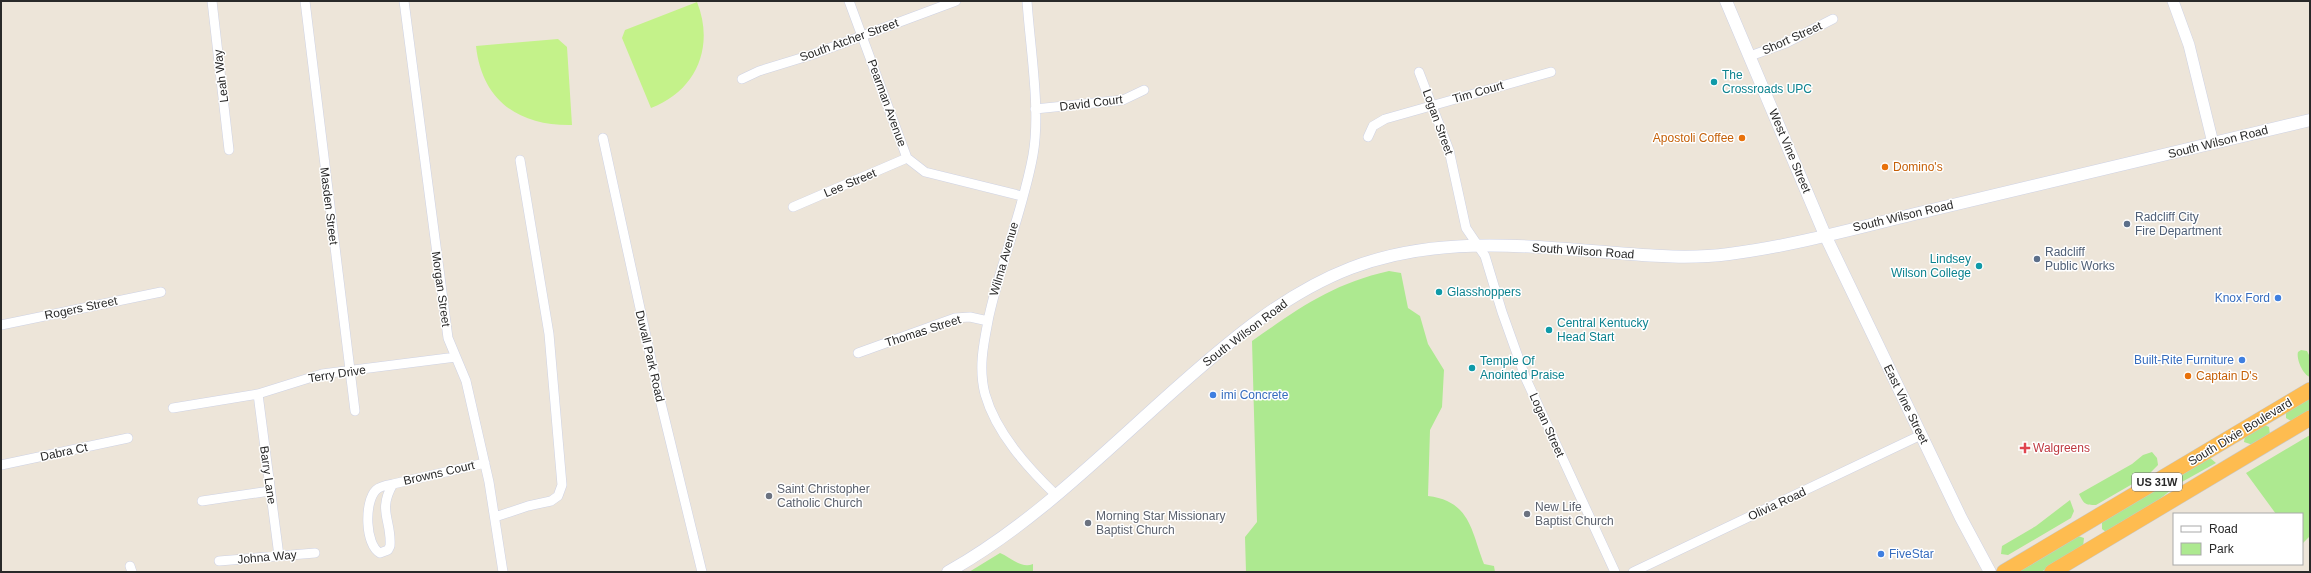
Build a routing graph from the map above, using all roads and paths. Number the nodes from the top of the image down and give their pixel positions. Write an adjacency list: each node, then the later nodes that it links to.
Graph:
1 (212, 1): 22 (street, Leah Way)
2 (305, 1): 34 (street, Masden Street)
3 (404, 1): 33 (street, Morgan Street)
4 (849, 1): 10 (street, Pearman Avenue)
5 (956, 1): 10 (street, South Atcher Street)
6 (1027, 1): 17 (street, Wilma Avenue)
7 (1726, 1): 11 (main road, West Vine Street)
8 (2173, 1): 21 (street)
9 (1834, 19): 11 (street, Short Street)
10 (863, 36): 14 (street, South Atcher Street); 23 (street, Pearman Avenue)
11 (1750, 56): 27 (main road, West Vine Street)
12 (1419, 72): 16 (street, Logan Street)
13 (1551, 72): 16 (street, Tim Court)
14 (742, 78)
15 (1144, 90): 17 (street, David Court)
16 (1432, 105): 19 (street, Tim Court); 28 (street, Logan Street)
17 (1035, 109): 25 (street, Wilma Avenue)
18 (2310, 120): 21 (main road, South Wilson Road)
19 (1368, 137)
20 (603, 138): 53 (street, Duvall Park Road)
21 (2213, 143): 27 (main road, South Wilson Road)
22 (229, 150)
23 (907, 158): 25 (street, Pearman Avenue); 26 (street, Lee Street)
24 (520, 160): 48 (street)
25 (1022, 196): 30 (street, Wilma Avenue)
26 (793, 207)
27 (1825, 235): 28 (main road, South Wilson Road); 40 (main road, East Vine Street)
28 (1477, 245): 46 (main road, South Wilson Road); 55 (street, Logan Street)
29 (161, 292): 31 (street, Rogers Street)
30 (988, 321): 32 (street, Thomas Street); 46 (street, Wilma Avenue)
31 (1, 325)
32 (858, 353)
33 (456, 357): 34 (street, Terry Drive); 42 (street, Morgan Street)
34 (349, 371): 36 (street, Terry Drive); 38 (street, Masden Street)
35 (2310, 390): 58 (highway, South Dixie Boulevard / US 31W)
36 (258, 394): 37 (street, Terry Drive); 45 (street, Barry Lane)
37 (173, 408)
38 (355, 411)
39 (2310, 418): 59 (highway, South Dixie Boulevard / US 31W)
40 (1921, 435): 56 (street, Olivia Road); 57 (main road, East Vine Street)
41 (128, 438): 43 (street, Dabra Ct)
42 (484, 463): 44 (street, Browns Court); 48 (street, Morgan Street)
43 (1, 465)
44 (393, 484): 44 (street, Browns Court)
45 (270, 491): 47 (street); 50 (street, Barry Lane)
46 (1056, 495): 54 (main road, South Wilson Road)
47 (202, 501)
48 (495, 517): 52 (street, Morgan Street)
49 (315, 552): 50 (street, Johna Way)
50 (279, 556): 51 (street, Johna Way)
51 (219, 561)
52 (503, 572)
53 (702, 572)
54 (948, 572)
55 (1615, 572)
56 (1633, 572)
57 (1990, 572)
58 (2004, 572)
59 (2052, 572)

